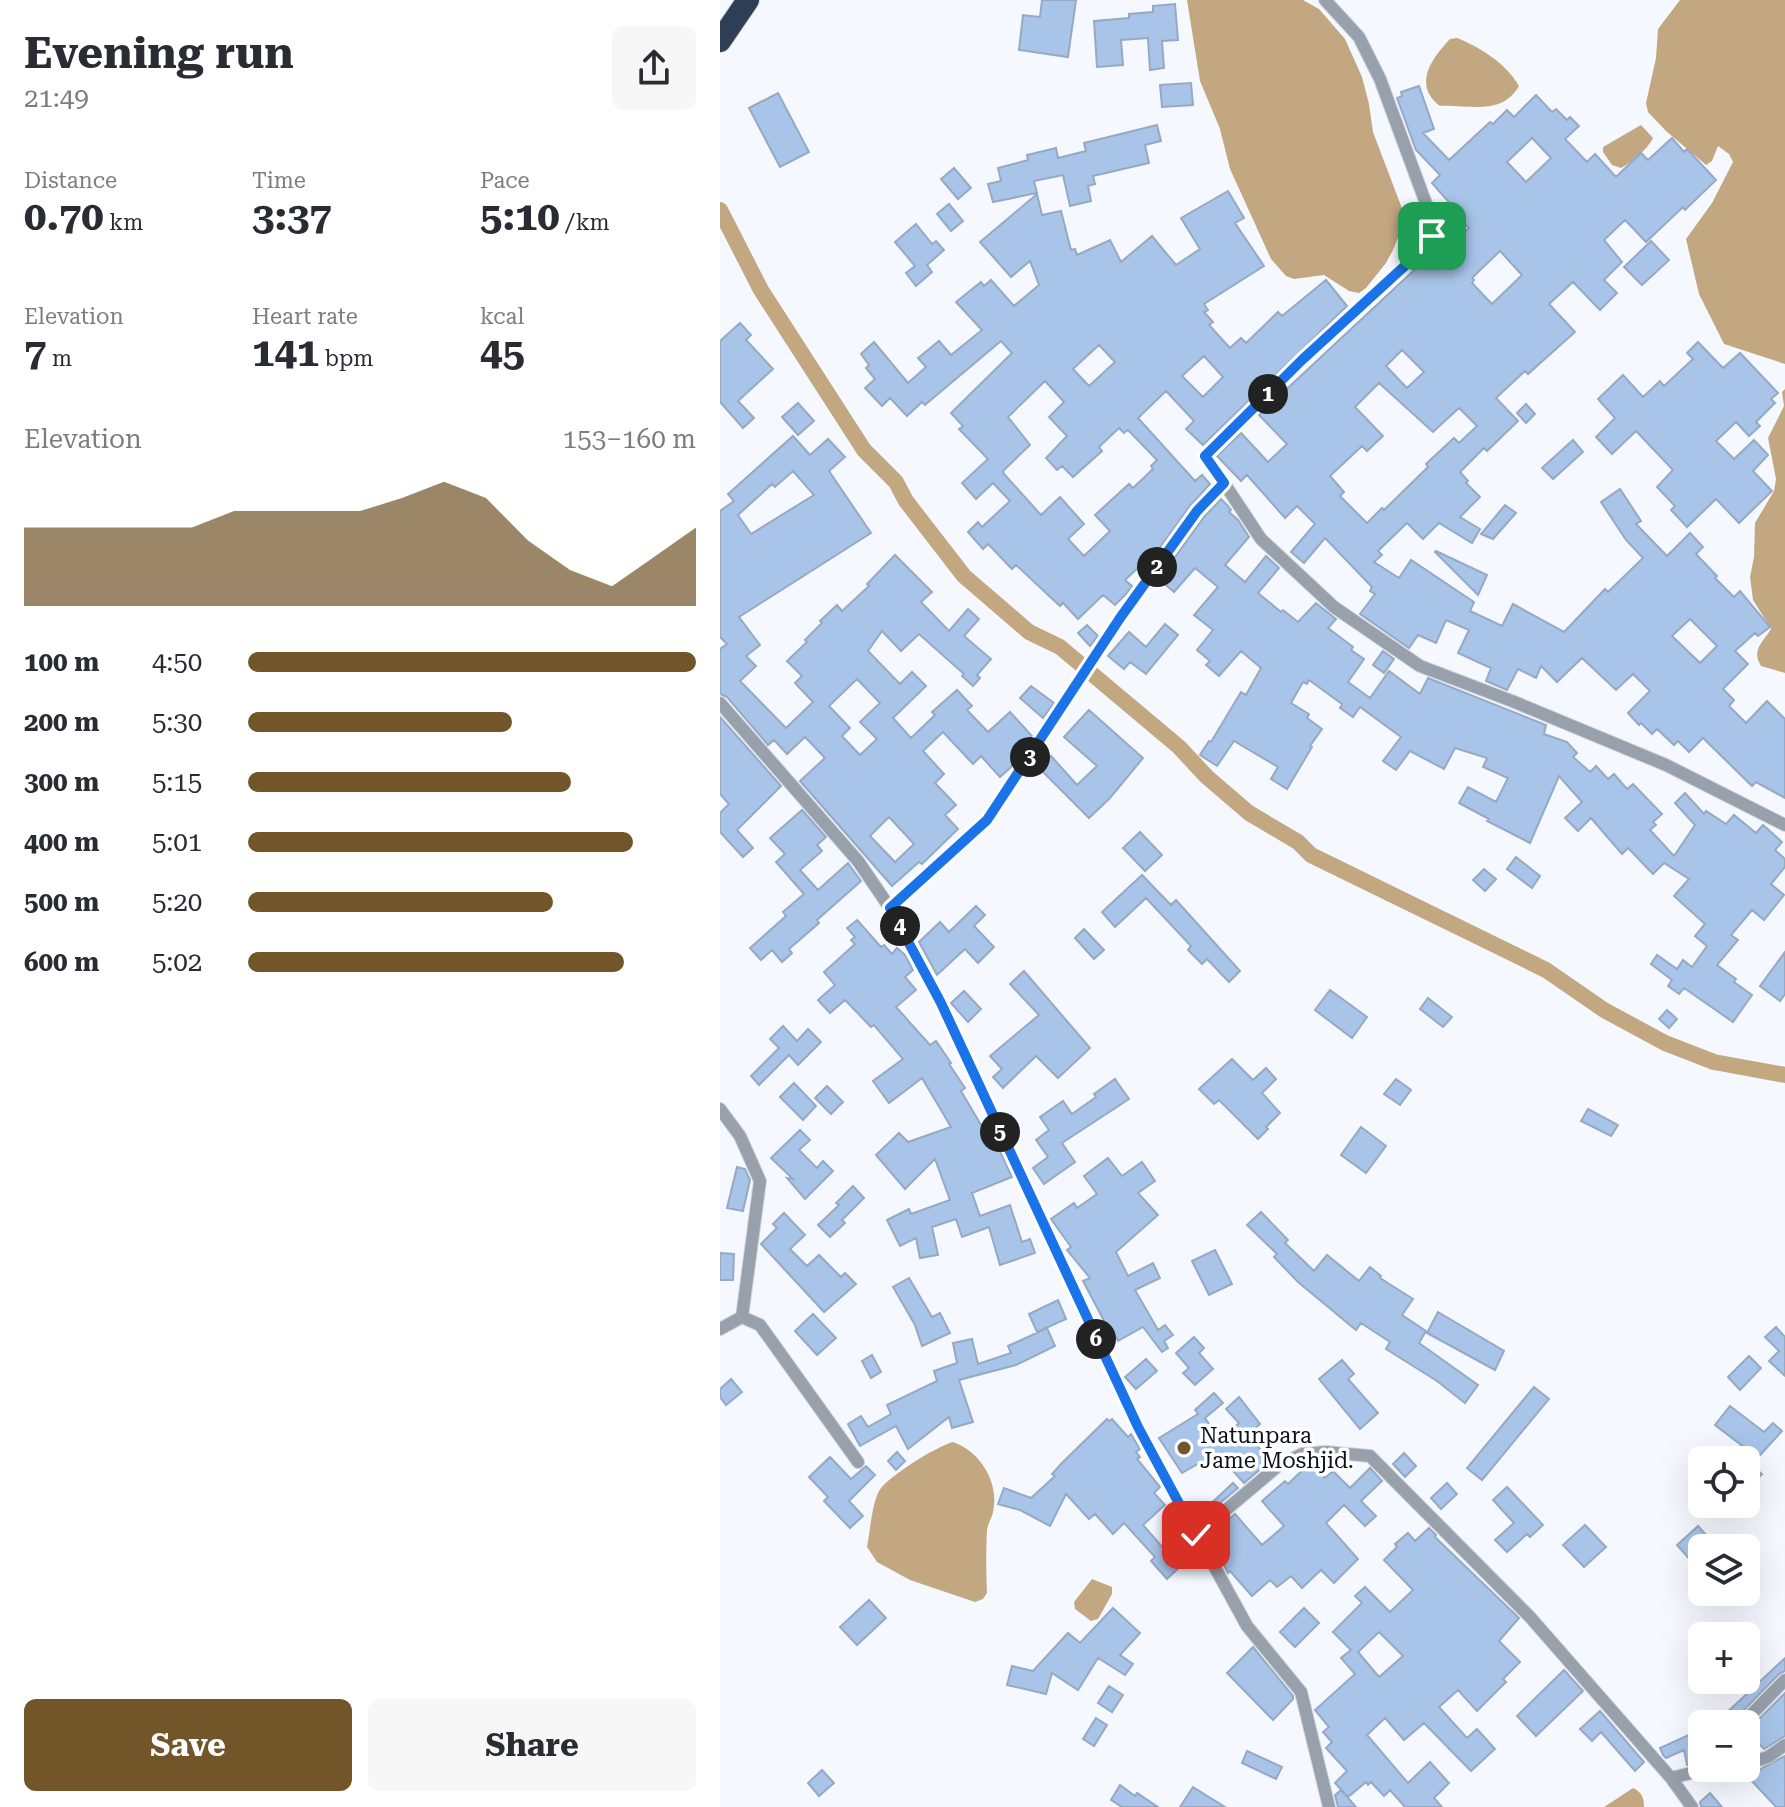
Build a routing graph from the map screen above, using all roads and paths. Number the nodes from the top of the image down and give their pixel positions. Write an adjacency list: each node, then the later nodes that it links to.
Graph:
1 (748, 0): 3 (highway)
2 (1325, 0): 4 (street)
3 (720, 41)
4 (1224, 483): 6 (street); 7 (street)
5 (720, 703): 7 (street)
6 (1785, 825)
7 (890, 908): 12 (street)
8 (720, 1109): 9 (street)
9 (742, 1317): 10 (street); 11 (street)
10 (720, 1329)
11 (858, 1462)
12 (1196, 1535): 18 (street); 19 (street)
13 (1785, 1680): 14 (street)
14 (1756, 1710)
15 (1785, 1745): 16 (street)
16 (1760, 1760)
17 (1688, 1774): 18 (street)
18 (1671, 1778): 20 (street)
19 (1329, 1807)
20 (1692, 1807)

